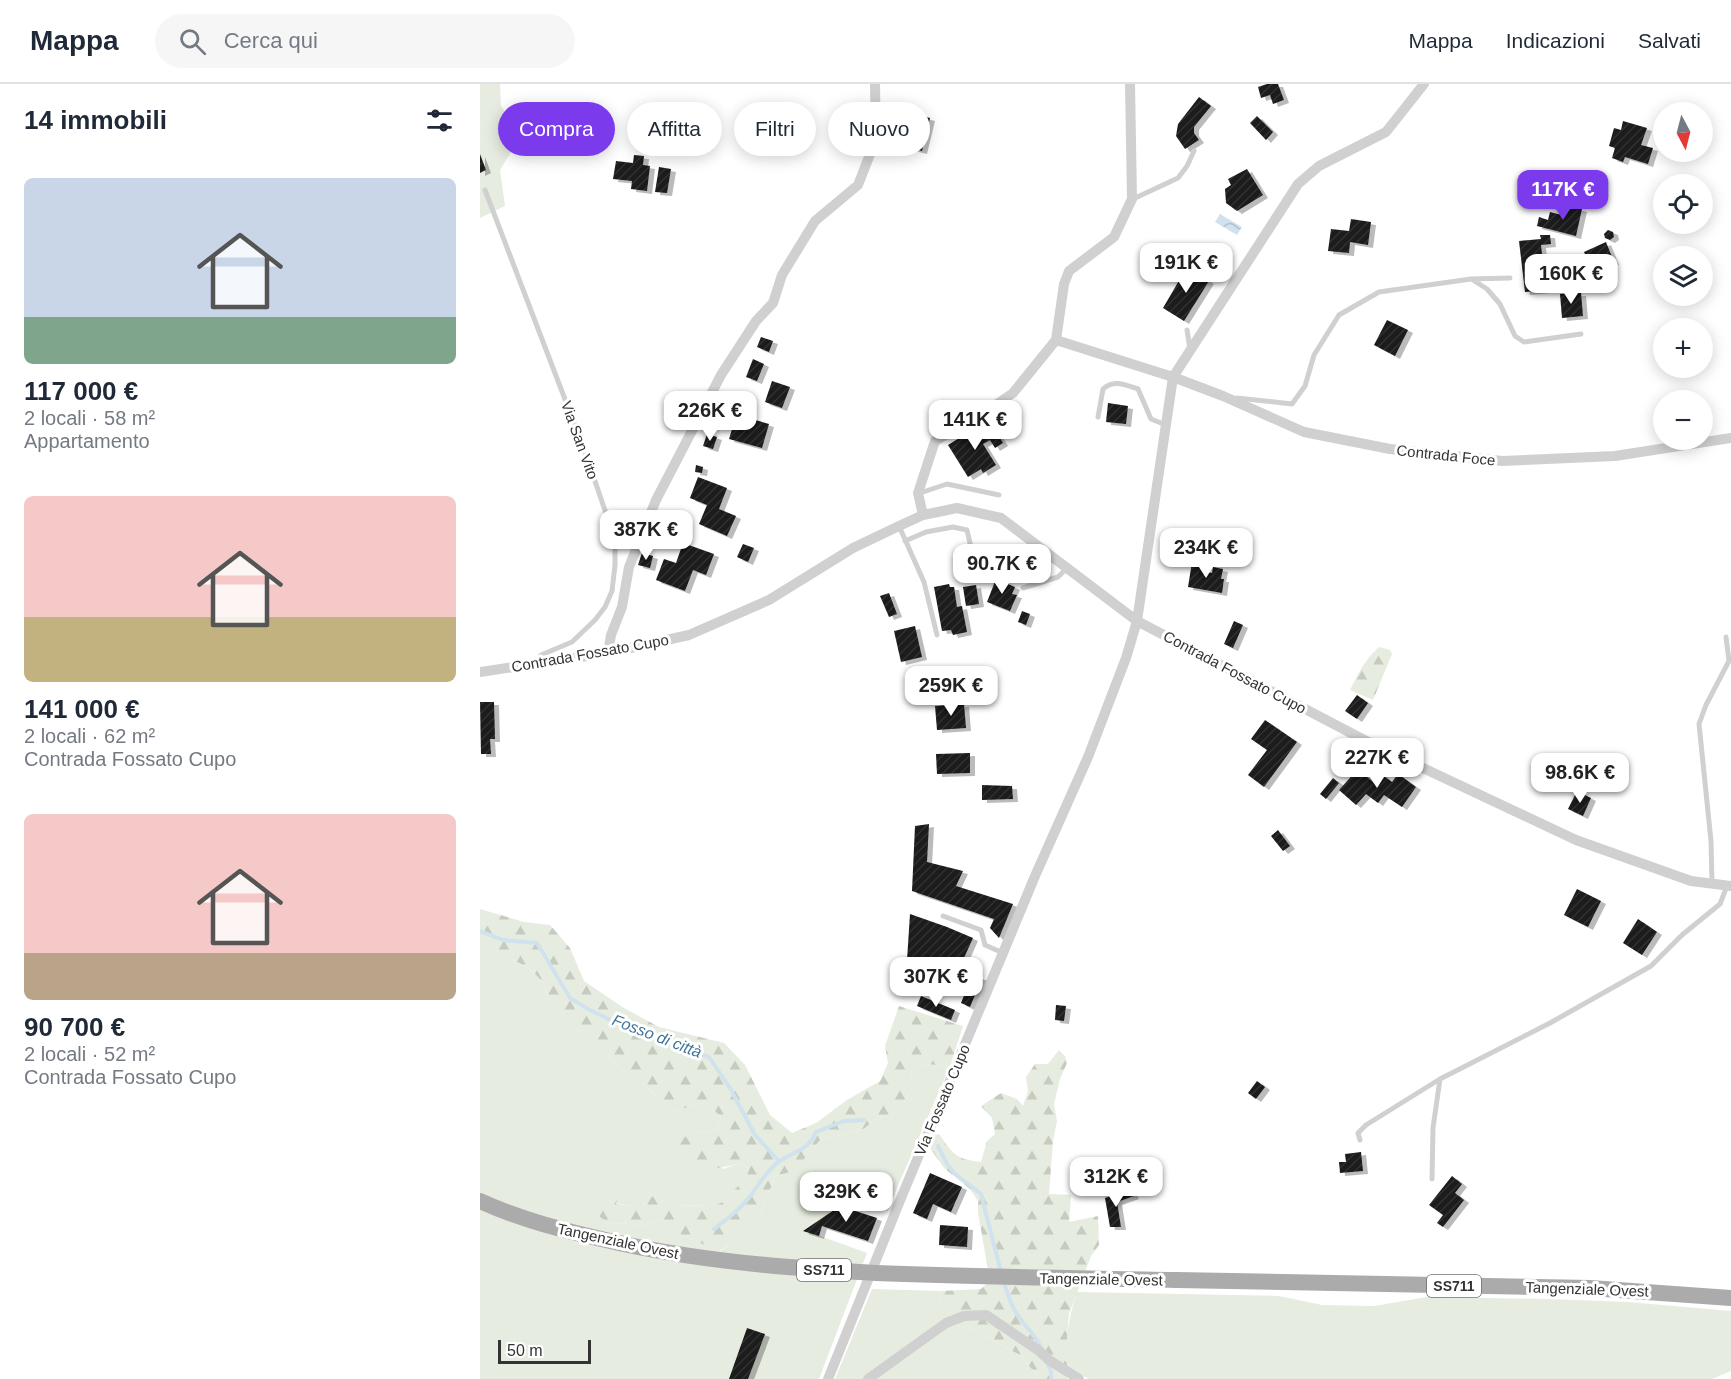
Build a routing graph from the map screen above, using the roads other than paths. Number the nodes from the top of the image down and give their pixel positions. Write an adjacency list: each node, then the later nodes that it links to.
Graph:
1 (875, 84): 29 (street)
2 (1130, 84): 6 (street)
3 (1424, 84): 12 (street)
4 (1194, 151): 6 (lane)
5 (485, 190): 30 (lane, Via San Vito)
6 (1132, 199): 11 (street)
7 (1510, 278): 8 (lane)
8 (1471, 279): 10 (lane); 14 (lane)
9 (1187, 330): 12 (lane)
10 (1581, 334)
11 (1056, 340): 13 (street, Contrada Foce); 18 (street)
12 (1191, 350): 13 (street)
13 (1173, 377): 14 (street, Contrada Foce); 16 (street)
14 (1223, 396): 17 (street, Contrada Foce)
15 (1098, 417): 16 (lane)
16 (1166, 425): 26 (street)
17 (1731, 438)
18 (918, 493): 19 (lane); 20 (street)
19 (999, 495)
20 (923, 515): 21 (street, Contrada Fossato Cupo); 23 (street, Contrada Fossato Cupo)
21 (898, 525): 22 (lane); 29 (street, Contrada Fossato Cupo)
22 (905, 541): 24 (lane); 27 (lane)
23 (1067, 567): 25 (lane); 26 (street, Contrada Fossato Cupo)
24 (977, 574)
25 (1023, 588)
26 (1137, 621): 32 (street, Contrada Fossato Cupo); 35 (street, Via Fossato Cupo)
27 (937, 635)
28 (1726, 637): 32 (lane)
29 (608, 653): 30 (street, Contrada Fossato Cupo)
30 (536, 664): 31 (street, Contrada Fossato Cupo)
31 (480, 672)
32 (1712, 884): 33 (street, Contrada Fossato Cupo)
33 (1729, 886): 36 (lane)
34 (943, 916): 35 (lane)
35 (1003, 953): 41 (street, Via Fossato Cupo)
36 (1440, 1079): 37 (lane); 38 (lane)
37 (1360, 1140)
38 (1432, 1179)
39 (480, 1201): 40 (main road, Tangenziale Ovest / SS711, bridge)
40 (1731, 1298)
41 (828, 1379)
42 (868, 1379): 43 (street)
43 (1079, 1379)

